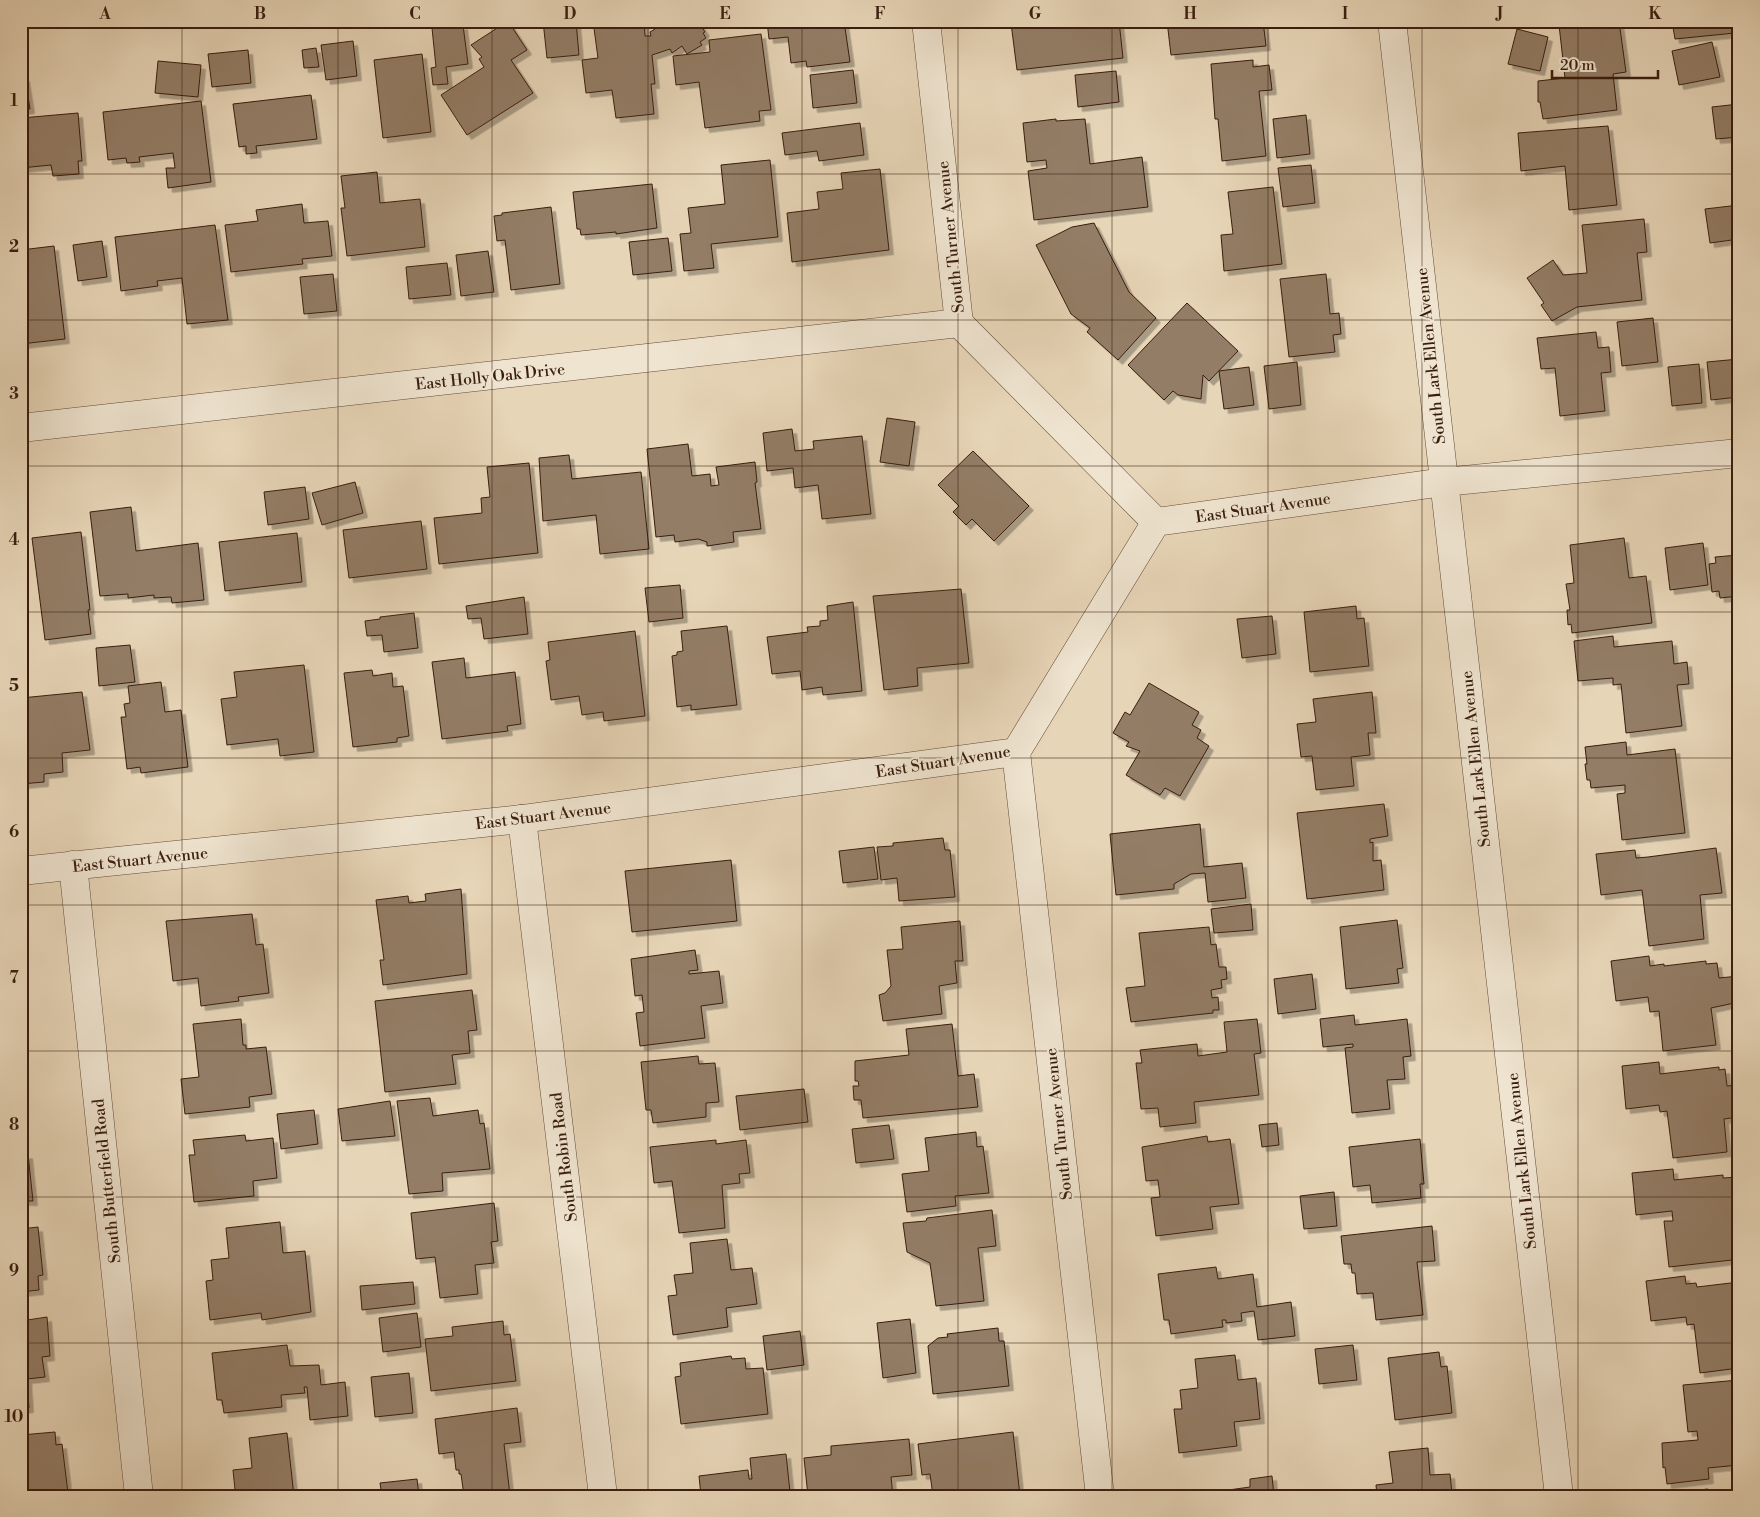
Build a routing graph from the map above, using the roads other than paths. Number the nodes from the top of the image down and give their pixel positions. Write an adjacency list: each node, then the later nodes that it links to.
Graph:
1 (926, 21): 3 (street, South Turner Avenue)
2 (1392, 21): 6 (street, South Lark Ellen Avenue)
3 (959, 324): 4 (street, East Holly Oak Drive); 7 (street, South Turner Avenue)
4 (21, 428)
5 (1739, 453): 6 (street, East Stuart Avenue)
6 (1444, 482): 7 (street, East Stuart Avenue); 15 (street, South Lark Ellen Avenue)
7 (1156, 522): 8 (street, East Stuart Avenue)
8 (1016, 752): 9 (street, East Stuart Avenue); 14 (street, South Turner Avenue)
9 (522, 819): 10 (street, East Stuart Avenue); 13 (street, South Robin Road)
10 (73, 866): 11 (street, East Stuart Avenue); 12 (street, South Butterfield Road)
11 (21, 871)
12 (139, 1496)
13 (603, 1496)
14 (1100, 1496)
15 (1559, 1496)

